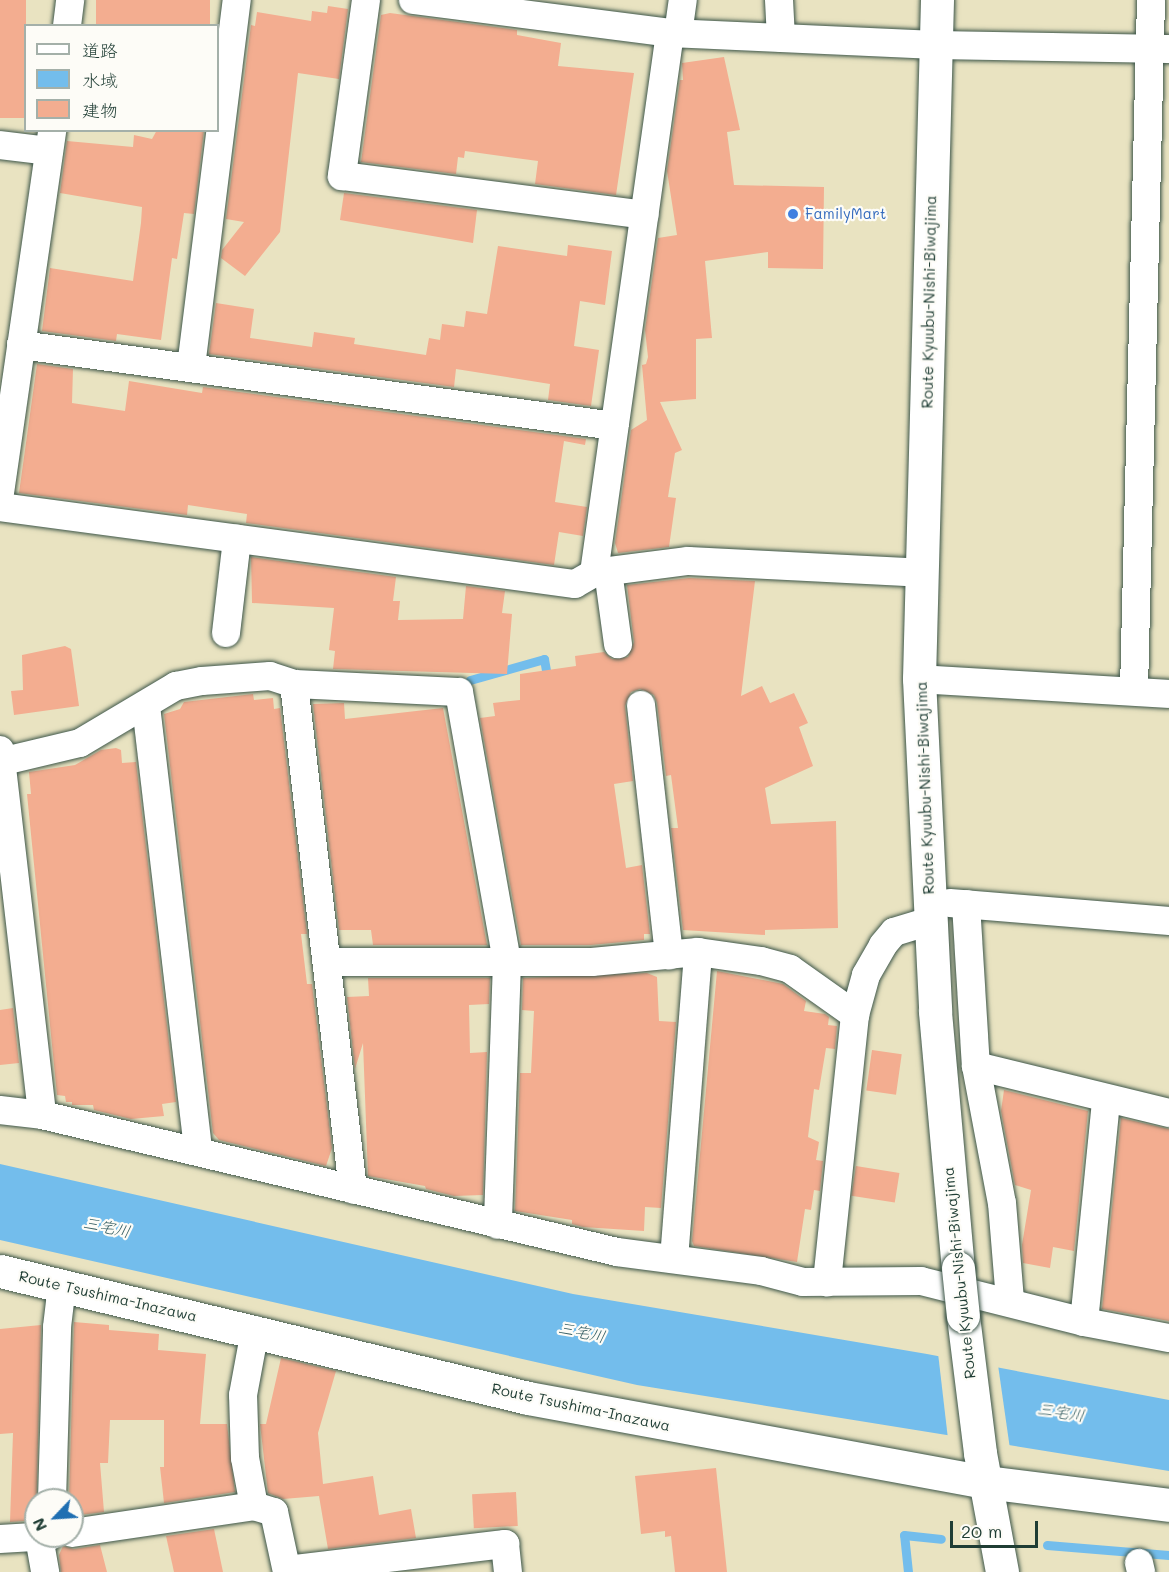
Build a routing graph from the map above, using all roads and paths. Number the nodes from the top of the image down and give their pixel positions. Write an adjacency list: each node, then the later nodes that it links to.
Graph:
1 (70, 0): 10 (street)
2 (237, 0): 19 (street)
3 (366, 0): 17 (street)
4 (413, 0): 9 (street)
5 (683, 0): 11 (street)
6 (779, 0): 12 (street)
7 (936, 0): 13 (main road, Route Kyuubu-Nishi-Biwajima)
8 (1151, 0): 14 (street)
9 (581, 11): 11 (street)
10 (67, 24)
11 (674, 33): 12 (street); 17 (street)
12 (781, 38): 13 (street)
13 (936, 45): 14 (street); 25 (main road, Route Kyuubu-Nishi-Biwajima)
14 (1159, 48): 30 (street)
15 (50, 141): 16 (street); 18 (street)
16 (0, 145)
17 (645, 214): 20 (street)
18 (15, 333): 19 (street); 21 (street)
19 (190, 367): 20 (street)
20 (615, 426): 24 (street)
21 (0, 493)
22 (0, 507): 23 (street)
23 (237, 539): 24 (street); 26 (street)
24 (601, 572): 25 (street); 27 (street)
25 (922, 573): 28 (main road, Route Kyuubu-Nishi-Biwajima)
26 (226, 633)
27 (618, 644)
28 (920, 679): 30 (street); 36 (main road, Route Kyuubu-Nishi-Biwajima)
29 (294, 684): 33 (street); 40 (street); 41 (street)
30 (1134, 690): 31 (street)
31 (1169, 694)
32 (641, 705): 39 (street)
33 (146, 706): 34 (street); 48 (street)
34 (0, 758): 47 (street)
35 (966, 904): 36 (street); 37 (street); 43 (street)
36 (930, 911): 42 (street); 59 (main road, Route Kyuubu-Nishi-Biwajima, bridge)
37 (1169, 921)
38 (698, 952): 39 (street); 42 (street); 51 (street)
39 (669, 955): 41 (street)
40 (327, 962): 41 (street); 49 (street)
41 (507, 962): 50 (street)
42 (855, 1015): 53 (street)
43 (976, 1066): 44 (street); 55 (street)
44 (1106, 1101): 46 (street); 56 (street)
45 (0, 1110): 47 (street)
46 (1169, 1113)
47 (42, 1115): 48 (street)
48 (198, 1152): 49 (street)
49 (353, 1190): 50 (street)
50 (498, 1225): 51 (street)
51 (674, 1259): 53 (street)
52 (0, 1271): 54 (main road, Route Tsushima-Inazawa)
53 (827, 1283): 55 (street)
54 (62, 1285): 57 (main road, Route Tsushima-Inazawa); 60 (street)
55 (1010, 1301): 56 (street)
56 (1084, 1322): 58 (street)
57 (255, 1330): 59 (main road, Route Tsushima-Inazawa); 62 (street)
58 (1169, 1338)
59 (983, 1467): 61 (main road, Route Tsushima-Inazawa); 70 (main road, Route Kyuubu-Nishi-Biwajima)
60 (52, 1488)
61 (1169, 1505)
62 (254, 1506): 63 (street); 67 (street)
63 (84, 1531)
64 (24, 1538): 65 (street)
65 (0, 1539)
66 (45, 1548): 68 (street)
67 (287, 1571): 69 (street)
68 (45, 1572)
69 (508, 1572)
70 (1002, 1572)

